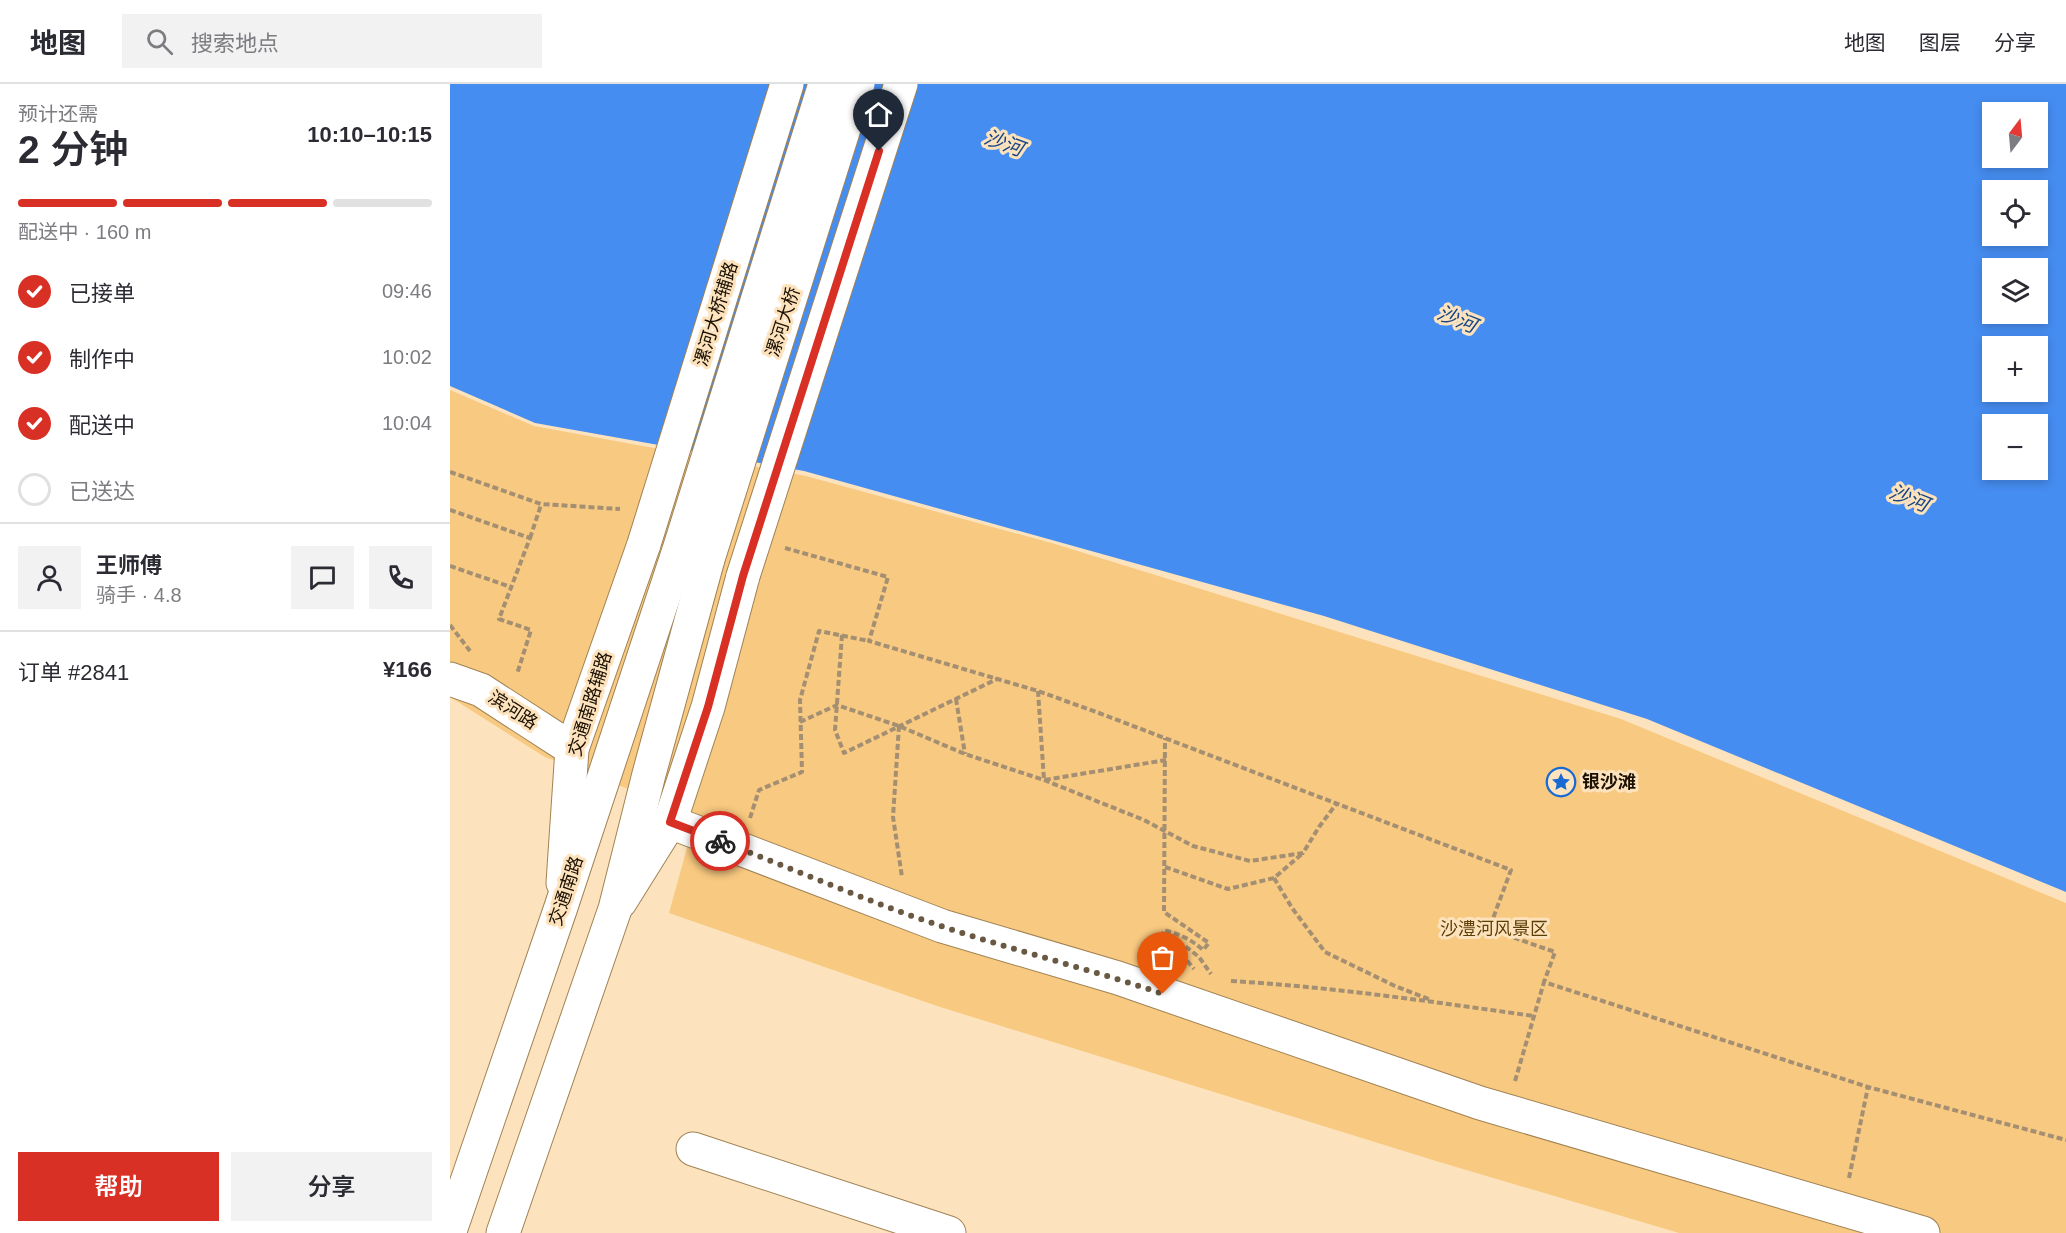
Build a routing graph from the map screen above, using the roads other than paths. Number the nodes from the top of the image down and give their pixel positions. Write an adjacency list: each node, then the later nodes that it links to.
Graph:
1 (787, 84): 5 (street, 漯河大桥辅路, bridge)
2 (825, 84): 6 (street, 漯河大桥, bridge)
3 (858, 84): 6 (street, 漯河大桥, bridge)
4 (901, 84): 9 (street, bridge)
5 (644, 543): 8 (street, 交通南路辅路)
6 (694, 555): 10 (street, 交通南路); 11 (street)
7 (450, 679): 8 (street, 滨河路)
8 (572, 749): 10 (street, 交通南路辅路)
9 (670, 822): 11 (street); 16 (street)
10 (561, 907): 13 (street, 交通南路)
11 (615, 909): 14 (street)
12 (693, 1149): 15 (street)
13 (450, 1231)
14 (503, 1233)
15 (949, 1233)
16 (1923, 1233)

